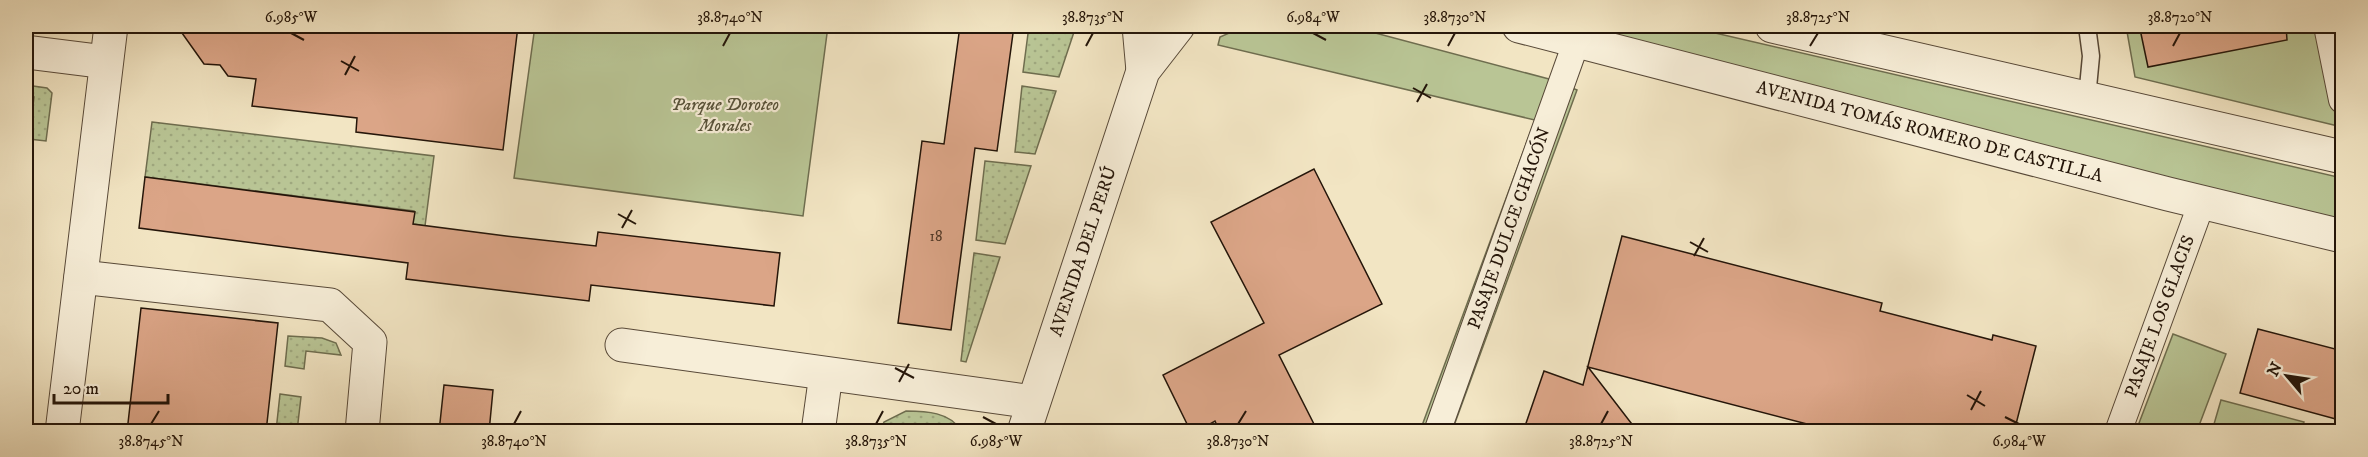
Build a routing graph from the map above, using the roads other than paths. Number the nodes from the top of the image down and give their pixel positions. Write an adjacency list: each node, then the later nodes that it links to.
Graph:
1 (111, 26): 11 (street)
2 (1138, 26): 12 (street, AVENIDA DEL PERÚ)
3 (1178, 26): 12 (street, AVENIDA DEL PERÚ)
4 (1519, 26): 9 (street, AVENIDA TOMÁS ROMERO DE CASTILLA)
5 (1772, 26): 8 (street)
6 (2087, 26): 13 (lane)
7 (2327, 26): 14 (street)
8 (1826, 32): 13 (street)
9 (1579, 33): 16 (street, AVENIDA TOMÁS ROMERO DE CASTILLA); 25 (street, PASAJE DULCE CHACÓN)
10 (26, 52): 11 (street)
11 (106, 62): 18 (street)
12 (1143, 71): 21 (street, AVENIDA DEL PERÚ)
13 (2087, 98): 15 (street)
14 (2343, 100)
15 (2343, 157)
16 (2202, 202): 17 (street, AVENIDA TOMÁS ROMERO DE CASTILLA); 26 (street, PASAJE LOS GLACIS)
17 (2343, 236)
18 (81, 277): 22 (street); 23 (street)
19 (622, 345): 20 (street)
20 (826, 374): 21 (street); 24 (street)
21 (1029, 417)
22 (62, 432)
23 (362, 432)
24 (818, 432)
25 (1437, 432)
26 (2118, 432)

